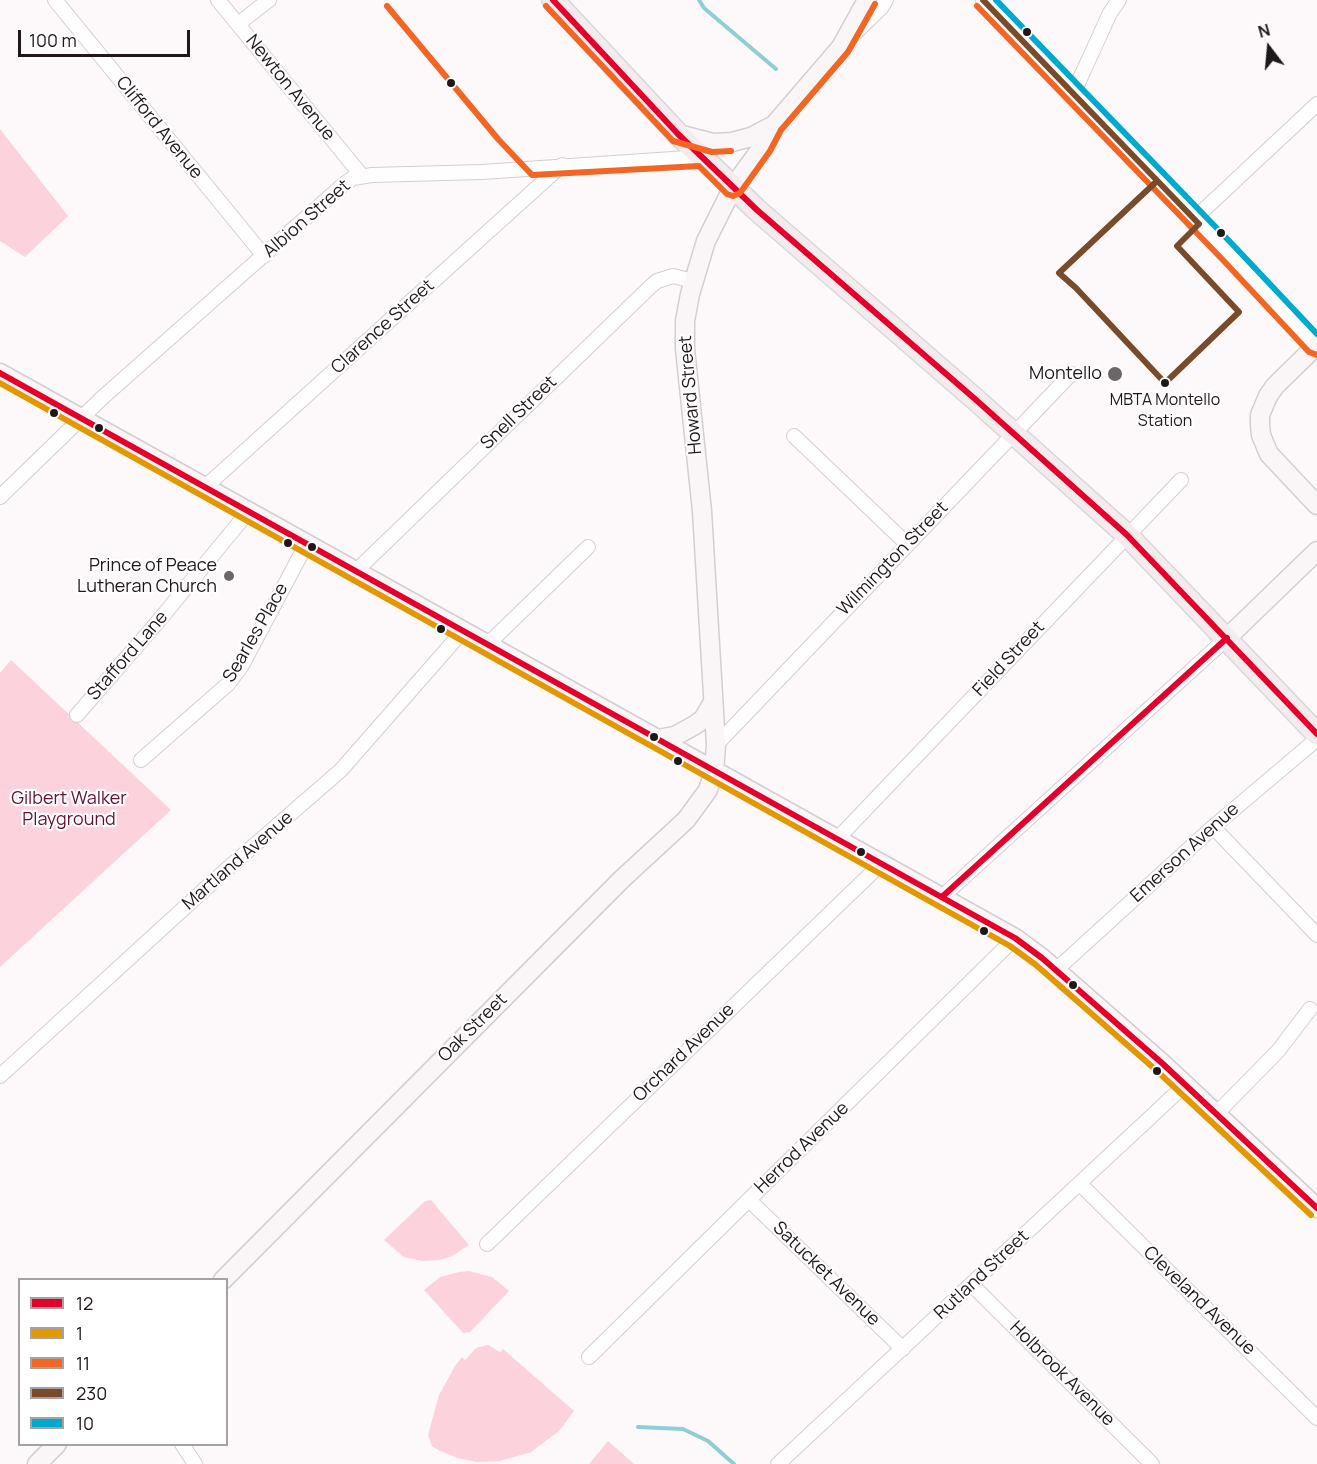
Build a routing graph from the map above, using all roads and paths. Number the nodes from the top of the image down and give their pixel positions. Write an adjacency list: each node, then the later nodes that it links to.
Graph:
1 (55, 0): 20 (street, Clifford Avenue)
2 (219, 0): 9 (street, Newton Avenue)
3 (269, 0): 9 (street)
4 (553, 0): 14 (main road)
5 (867, 0): 10 (main road, Howard Street)
6 (886, 0): 10 (street)
7 (983, 0): 11 (street)
8 (1119, 0): 11 (street)
9 (238, 24): 17 (street, Newton Avenue)
10 (841, 46): 13 (main road, Howard Street)
11 (1073, 94): 19 (street)
12 (1317, 104): 19 (street)
13 (774, 125): 14 (main road); 18 (main road, Howard Street)
14 (678, 134): 15 (main road)
15 (702, 157): 16 (street, Albion Street); 18 (main road)
16 (562, 165): 17 (street, Albion Street); 29 (street, Clarence Street)
17 (362, 176): 20 (street, Albion Street)
18 (733, 187): 21 (main road, Howard Street); 26 (main road)
19 (1194, 219): 22 (street)
20 (264, 256): 25 (street, Albion Street)
21 (693, 281): 38 (street, Snell Street); 42 (main road, Howard Street)
22 (1317, 346): 31 (main road)
23 (0, 373): 25 (main road)
24 (1071, 374): 26 (street, Wilmington Street)
25 (81, 420): 29 (main road); 30 (street, Albion Street)
26 (1014, 434): 33 (main road); 35 (street, Wilmington Street)
27 (794, 436): 35 (street)
28 (1180, 480): 33 (street, Field Street)
29 (204, 488): 32 (main road)
30 (0, 497)
31 (1317, 505)
32 (248, 512): 34 (main road); 43 (street, Stafford Lane)
33 (1127, 535): 40 (main road); 51 (street, Field Street)
34 (306, 544): 38 (main road); 48 (street, Searles Place)
35 (907, 544): 47 (street, Wilmington Street)
36 (588, 547): 41 (street)
37 (1317, 551): 40 (main road)
38 (355, 572): 39 (main road)
39 (462, 632): 41 (main road); 58 (street, Martland Avenue)
40 (1227, 638): 44 (main road); 53 (street)
41 (487, 645): 45 (main road)
42 (714, 702): 45 (main road); 47 (main road, Howard Street)
43 (77, 715)
44 (1317, 734)
45 (657, 739): 49 (main road)
46 (1317, 739): 50 (street, Emerson Avenue)
47 (716, 745): 49 (main road, Howard Street)
48 (141, 760)
49 (714, 772): 51 (main road); 65 (main road, Oak Street)
50 (1213, 827): 54 (street); 56 (street, Emerson Avenue)
51 (838, 838): 52 (main road)
52 (882, 863): 53 (main road); 64 (street, Orchard Avenue)
53 (943, 896): 55 (main road)
54 (1317, 935)
55 (1016, 938): 56 (main road); 62 (street, Herrod Avenue)
56 (1056, 970): 59 (main road)
57 (1310, 1009): 60 (street)
58 (0, 1076)
59 (1185, 1085): 60 (main road); 61 (street, Rutland Street)
60 (1217, 1113): 63 (main road)
61 (1080, 1184): 66 (street, Rutland Street); 69 (street, Cleveland Avenue)
62 (749, 1200): 67 (street, Satucket Avenue); 68 (street, Herrod Avenue)
63 (1317, 1208)
64 (486, 1244)
65 (225, 1278)
66 (972, 1285): 67 (street, Rutland Street); 75 (street, Holbrook Avenue)
67 (903, 1348): 74 (street, Rutland Street)
68 (589, 1357)
69 (1317, 1418)
70 (55, 1446): 72 (main road)
71 (183, 1446): 73 (street)
72 (38, 1464)
73 (195, 1464)
74 (778, 1464)
75 (1152, 1464)

